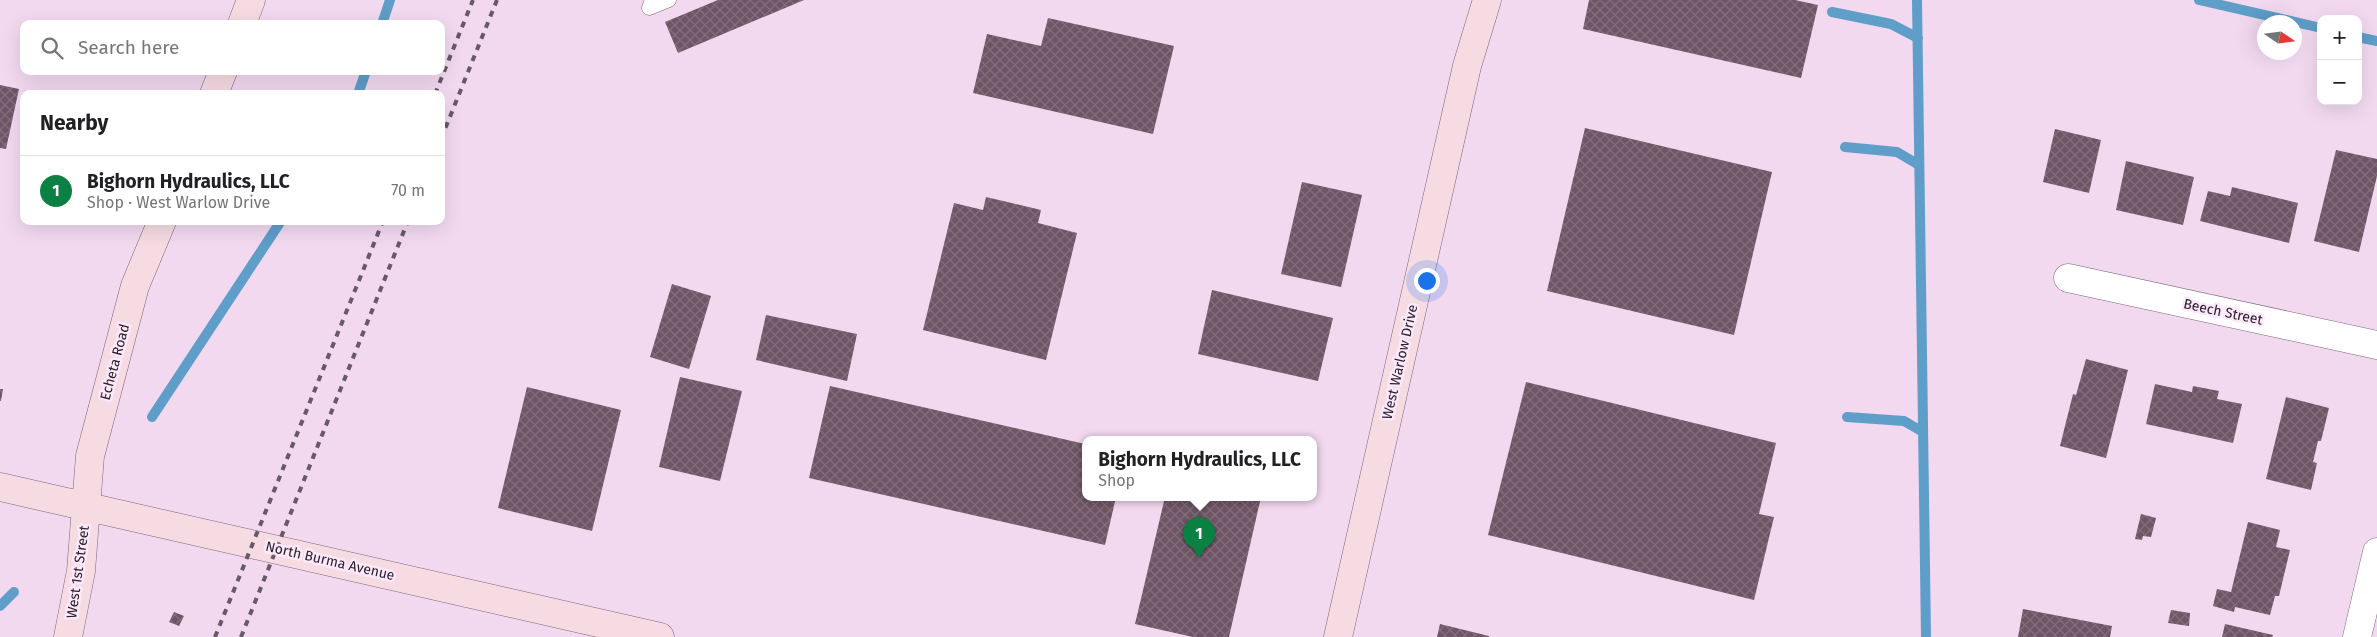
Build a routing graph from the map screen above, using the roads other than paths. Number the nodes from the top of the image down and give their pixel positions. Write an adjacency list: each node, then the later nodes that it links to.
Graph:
1 (652, 0): 2 (lane)
2 (669, 0)
3 (1487, 0): 14 (street, West Warlow Drive)
4 (221, 75): 5 (street)
5 (216, 90)
6 (160, 225): 10 (street, Echeta Road)
7 (2068, 278): 8 (street, Beech Street)
8 (2377, 345)
9 (0, 487): 10 (street, North Burma Avenue)
10 (87, 508): 12 (street, West 1st Street); 13 (street, North Burma Avenue)
11 (2377, 553): 15 (street)
12 (68, 637)
13 (660, 637)
14 (1338, 637)
15 (2357, 637)

